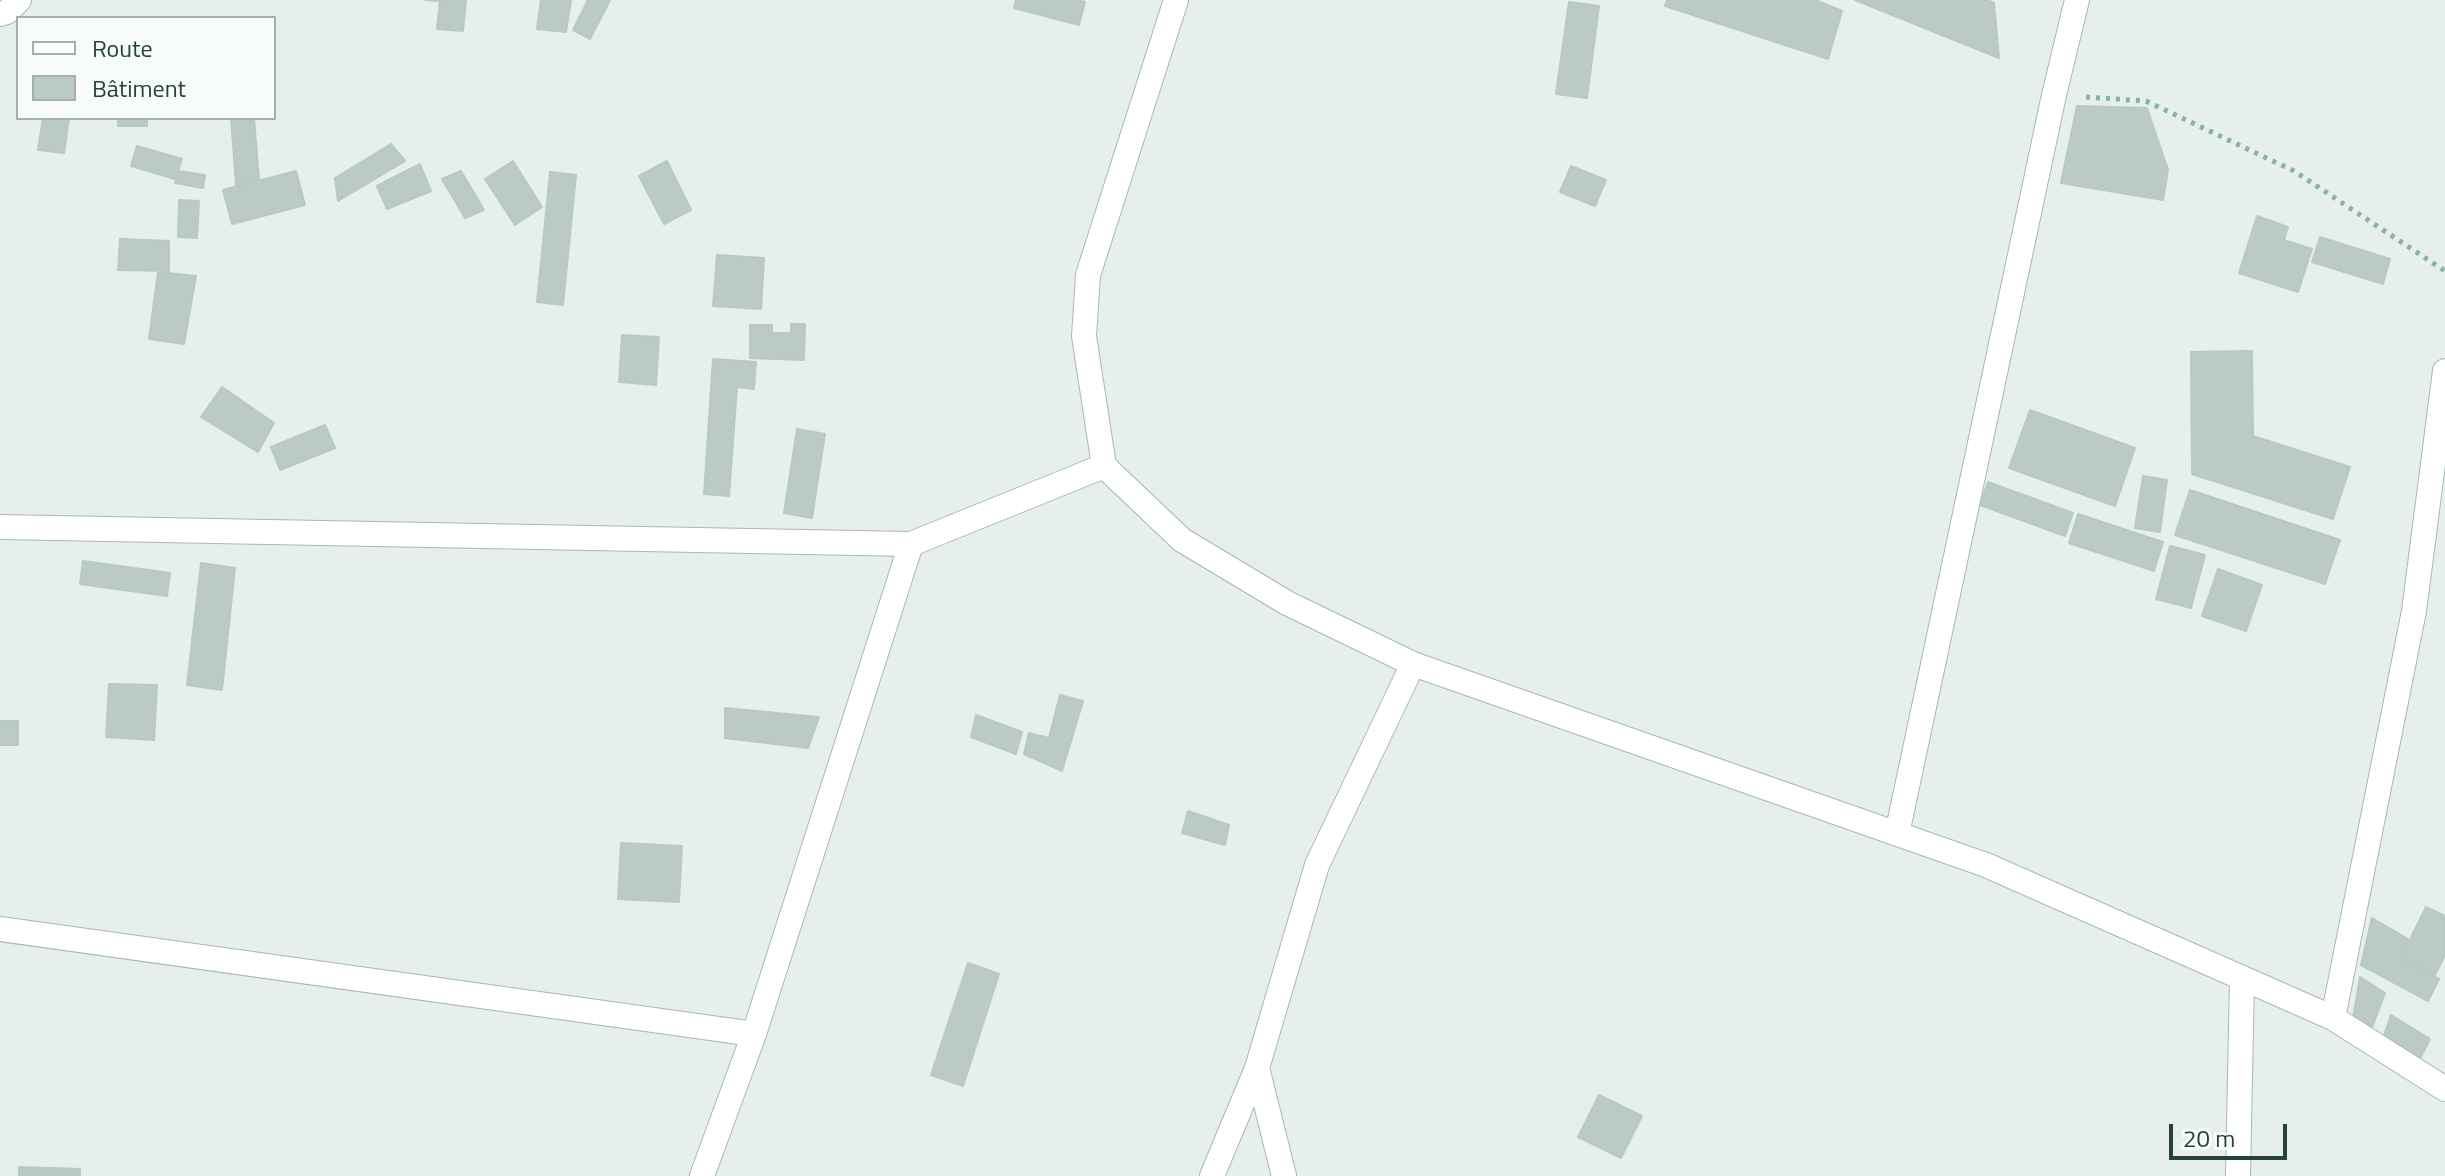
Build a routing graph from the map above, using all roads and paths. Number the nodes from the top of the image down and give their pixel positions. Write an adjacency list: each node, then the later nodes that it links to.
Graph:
1 (19, 0): 4 (street)
2 (1176, 0): 8 (street)
3 (2077, 0): 5 (street)
4 (0, 14)
5 (2054, 95): 6 (path); 12 (street)
6 (2445, 271)
7 (2445, 371): 15 (street)
8 (1104, 466): 10 (street); 11 (street)
9 (0, 527): 10 (street)
10 (911, 544): 16 (street)
11 (1413, 664): 12 (street); 17 (street)
12 (1897, 834): 14 (street)
13 (0, 929): 16 (street)
14 (2242, 978): 15 (street); 22 (street)
15 (2333, 1018): 18 (street)
16 (754, 1034): 19 (street)
17 (1257, 1068): 20 (street); 21 (street)
18 (2445, 1089)
19 (702, 1176)
20 (1212, 1176)
21 (1284, 1176)
22 (2238, 1176)

